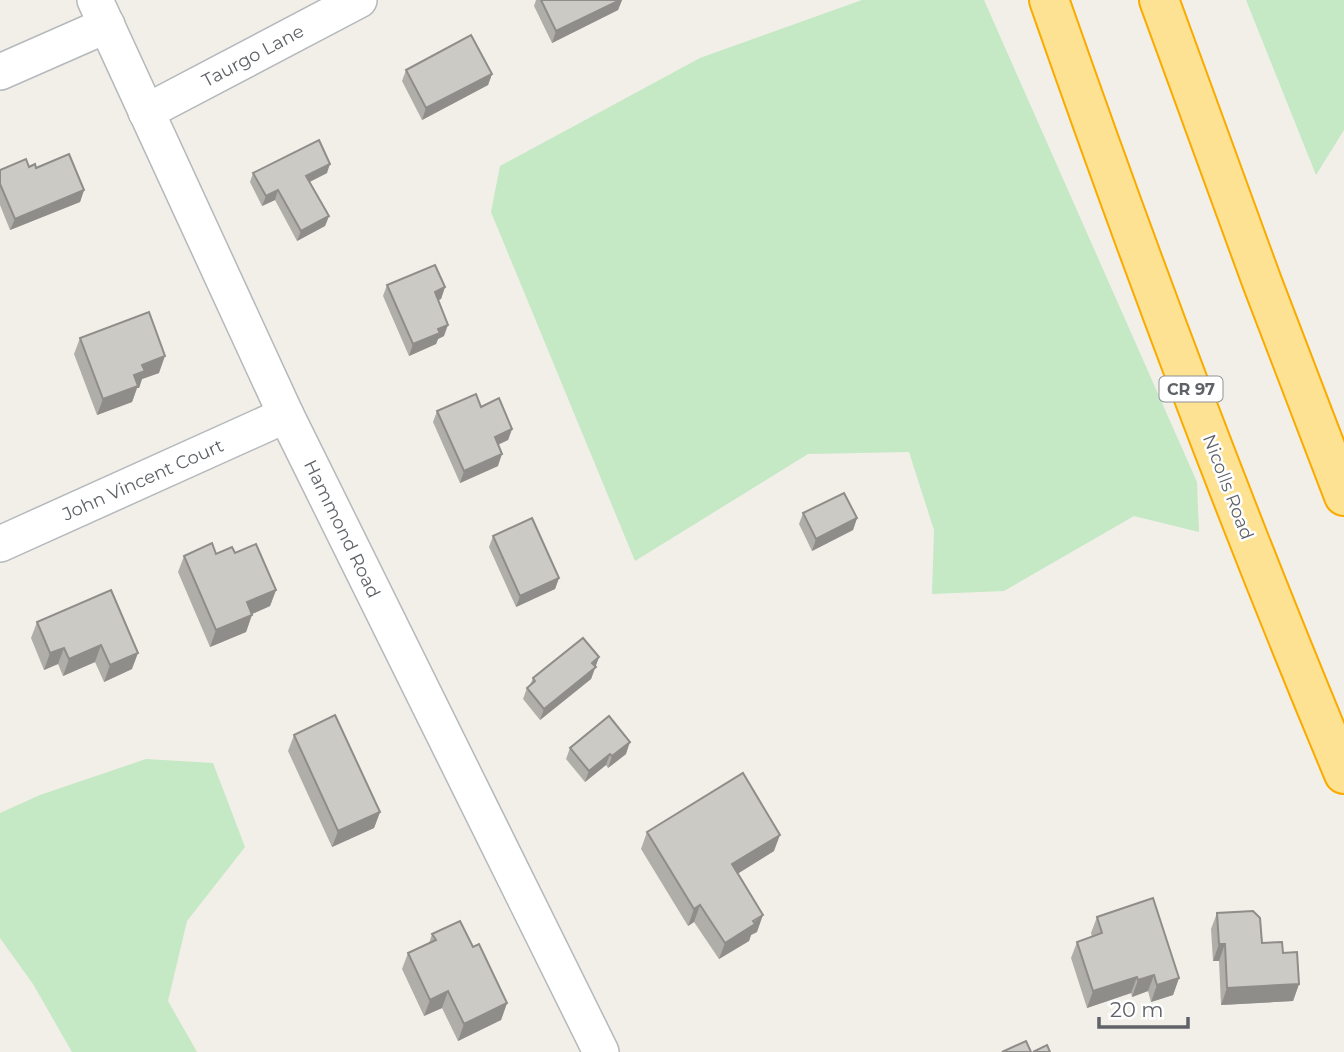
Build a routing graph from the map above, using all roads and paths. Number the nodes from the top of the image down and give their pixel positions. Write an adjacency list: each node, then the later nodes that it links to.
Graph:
1 (359, 0): 6 (street, Taurgo Lane)
2 (1049, 0): 10 (highway, Nicolls Road / CR 97)
3 (1159, 0): 8 (highway)
4 (101, 13): 5 (street); 6 (street, Hammond Road)
5 (0, 72)
6 (146, 112): 7 (street, Hammond Road)
7 (286, 415): 9 (street, John Vincent Court); 11 (street, Hammond Road)
8 (1344, 496)
9 (0, 544)
10 (1344, 774)
11 (601, 1052)

